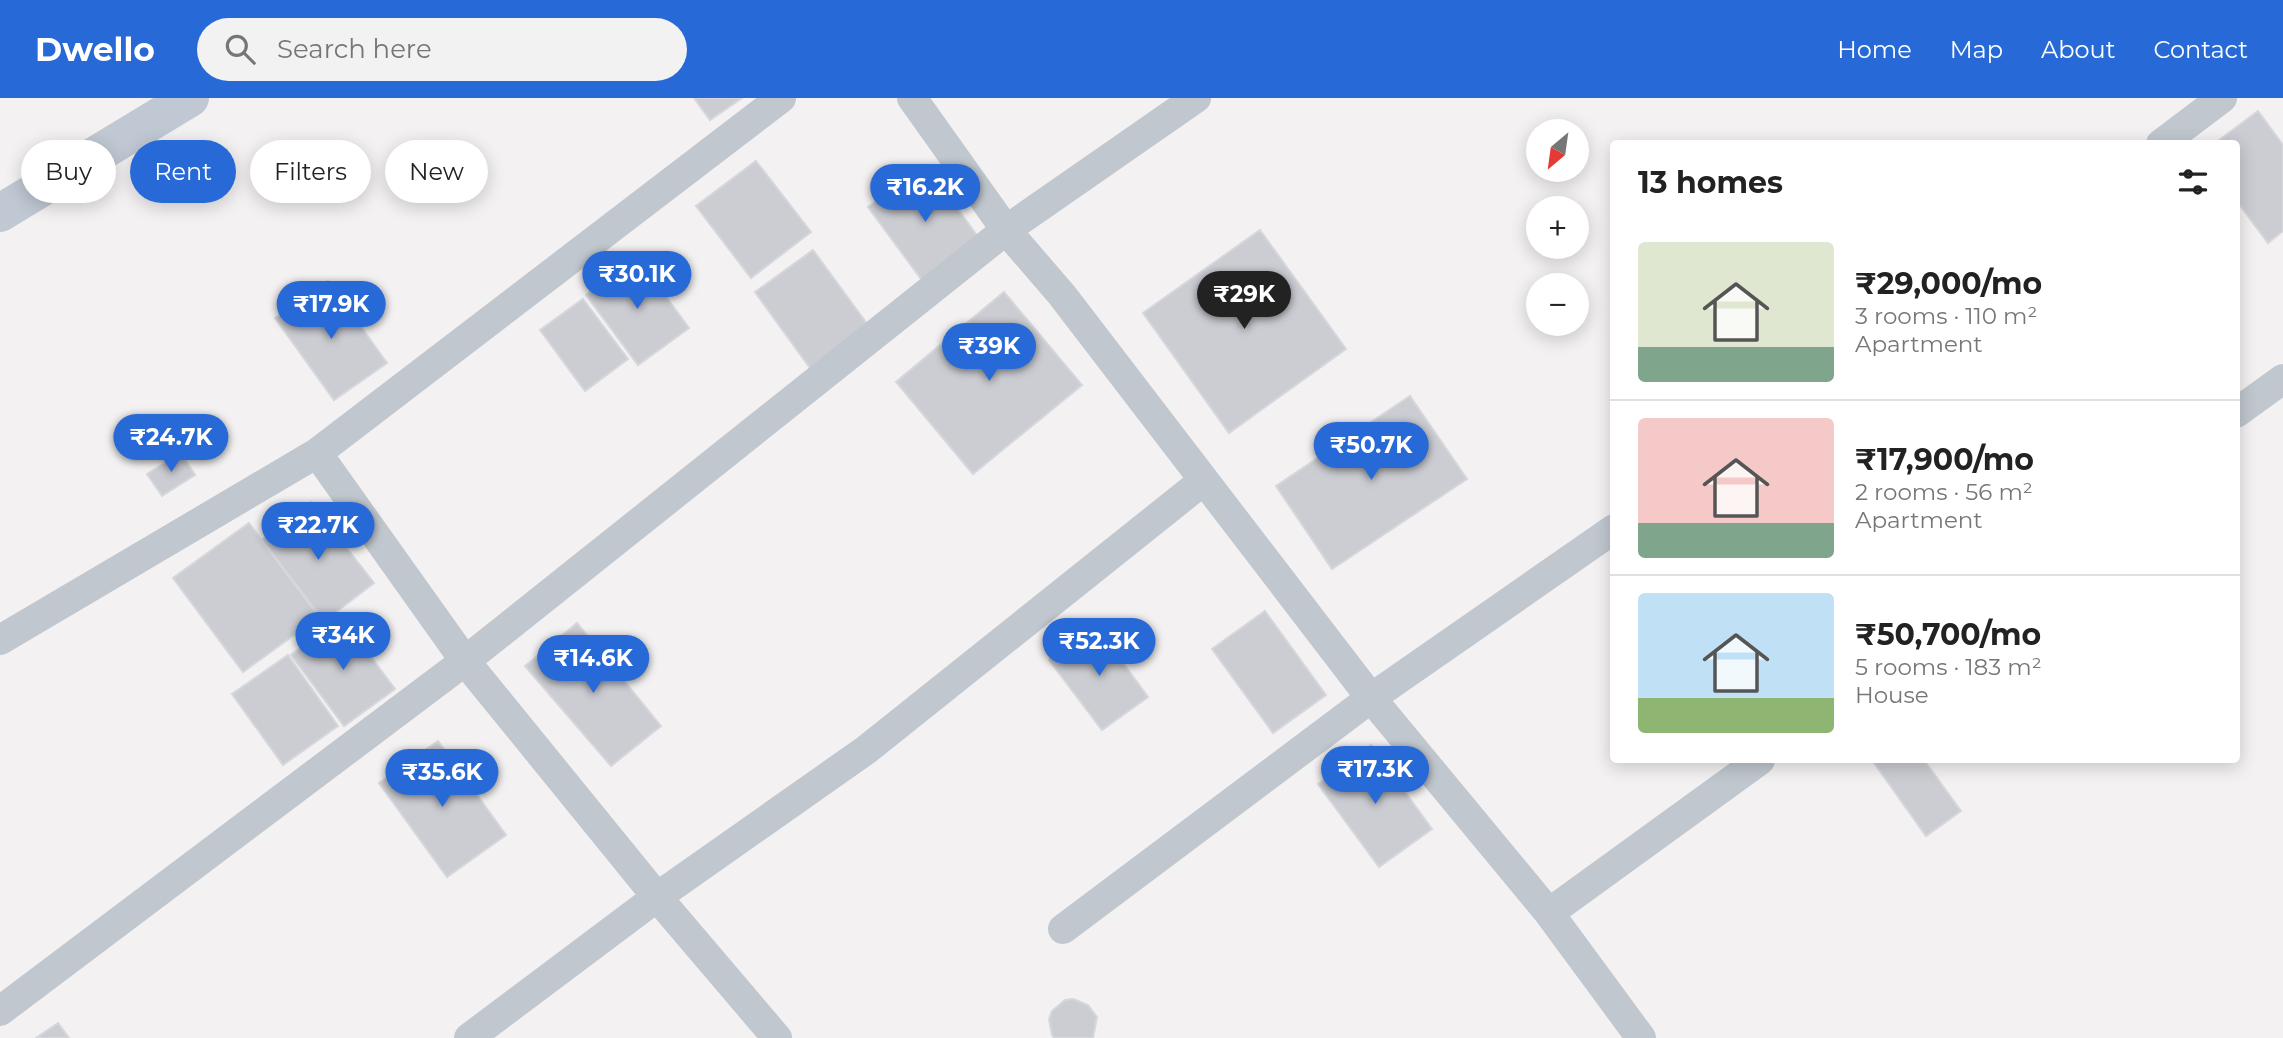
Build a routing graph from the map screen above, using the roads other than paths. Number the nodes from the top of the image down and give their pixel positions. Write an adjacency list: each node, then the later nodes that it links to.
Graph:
1 (190, 98): 7 (street)
2 (781, 98): 11 (street)
3 (912, 98): 8 (street)
4 (1196, 98): 8 (street)
5 (2222, 98): 6 (street)
6 (2166, 140)
7 (0, 212)
8 (1006, 230): 12 (street); 15 (street)
9 (2283, 379): 10 (street)
10 (2240, 410)
11 (317, 453): 14 (street); 15 (street)
12 (1203, 481): 16 (street); 18 (street)
13 (1610, 532): 16 (street)
14 (0, 640)
15 (465, 661): 18 (street); 21 (street)
16 (1371, 698): 19 (street); 20 (street)
17 (1755, 763): 19 (street)
18 (657, 897): 22 (street); 23 (street)
19 (1549, 913): 24 (street)
20 (1063, 929)
21 (0, 1011)
22 (469, 1038)
23 (777, 1038)
24 (1641, 1038)

